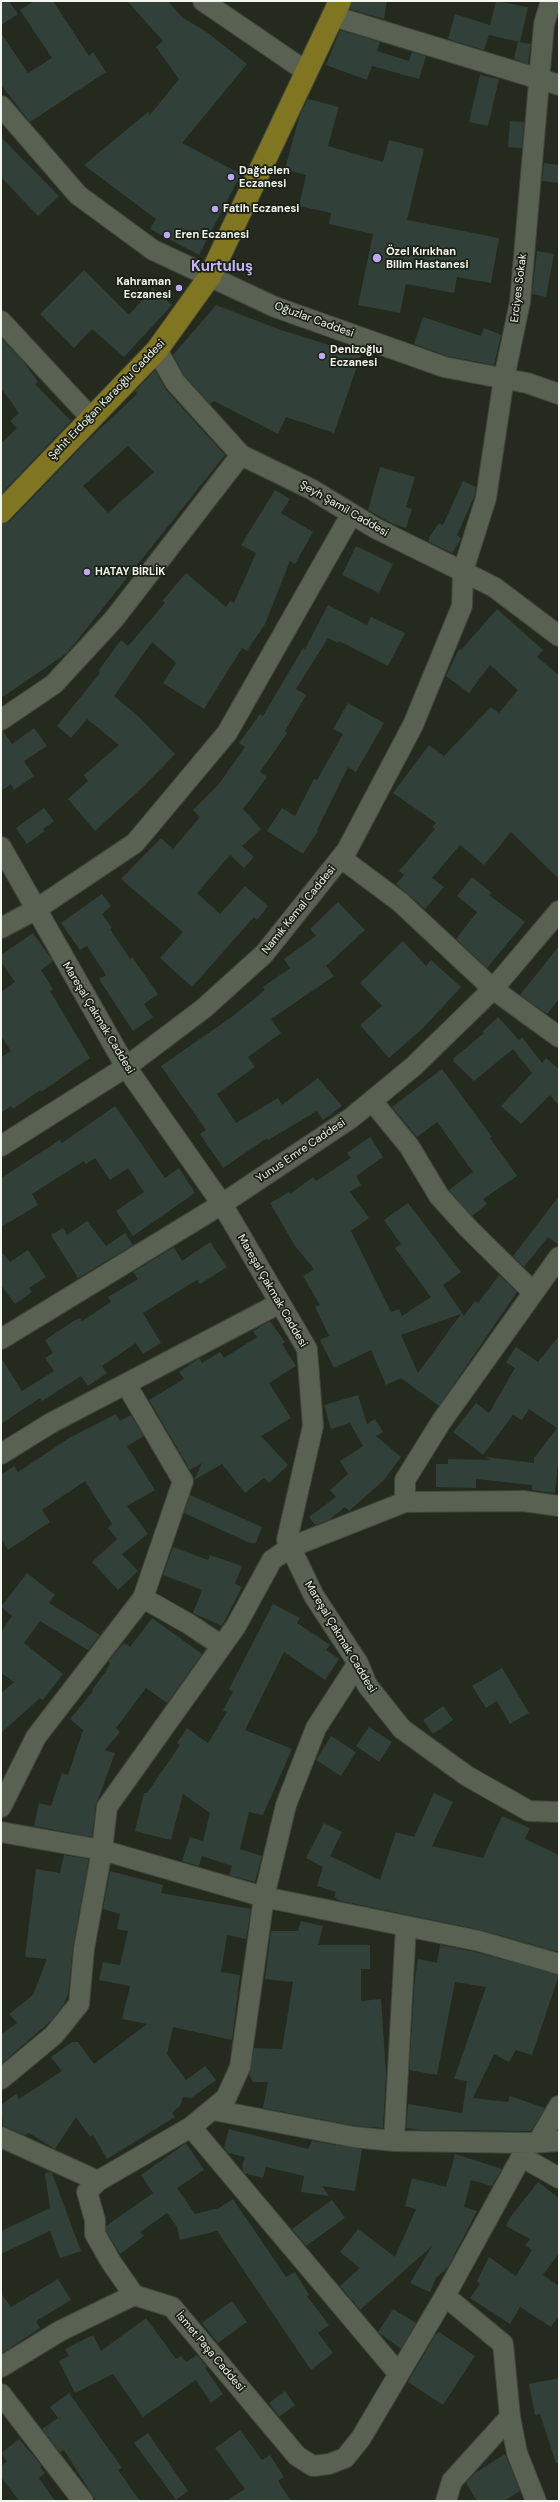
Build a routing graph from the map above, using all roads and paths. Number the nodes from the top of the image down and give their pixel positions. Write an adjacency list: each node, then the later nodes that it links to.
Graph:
1 (203, 1): 4 (street)
2 (551, 1): 5 (street, Erciyes Sokak)
3 (336, 8): 4 (main road, Şehit Erdoğan Karaoğlu Caddesi); 5 (street)
4 (307, 72): 8 (main road, Şehit Erdoğan Karaoğlu Caddesi)
5 (540, 80): 6 (street); 11 (street, Erciyes Sokak)
6 (559, 85)
7 (1, 106): 8 (street, Oğuzlar Caddesi)
8 (210, 276): 10 (main road, Şehit Erdoğan Karaoğlu Caddesi); 11 (street, Oğuzlar Caddesi)
9 (1, 321): 13 (street)
10 (157, 350): 13 (main road, Şehit Erdoğan Karaoğlu Caddesi); 14 (street, Şeyh Şamil Caddesi)
11 (504, 378): 12 (street, Oğuzlar Caddesi); 17 (street, Erciyes Sokak)
12 (559, 394)
13 (92, 419): 15 (main road, Şehit Erdoğan Karaoğlu Caddesi)
14 (241, 455): 16 (street, Şeyh Şamil Caddesi); 19 (street)
15 (1, 512)
16 (351, 515): 17 (street, Şeyh Şamil Caddesi); 22 (street)
17 (463, 571): 18 (street, Şeyh Şamil Caddesi); 21 (street, Namık Kemal Caddesi)
18 (559, 636)
19 (1, 720)
20 (1, 847): 22 (street, Mareşal Çakmak Caddesi)
21 (341, 858): 25 (street); 27 (street, Namık Kemal Caddesi)
22 (35, 910): 24 (street); 27 (street, Mareşal Çakmak Caddesi)
23 (559, 911): 25 (street, Yunus Emre Caddesi)
24 (1, 928)
25 (493, 989): 26 (street); 28 (street, Yunus Emre Caddesi)
26 (559, 1037)
27 (126, 1067): 29 (street, Namık Kemal Caddesi); 30 (street, Mareşal Çakmak Caddesi)
28 (372, 1101): 30 (street, Yunus Emre Caddesi); 32 (street)
29 (1, 1146)
30 (222, 1204): 33 (street, Mareşal Çakmak Caddesi); 34 (street, Yunus Emre Caddesi)
31 (559, 1257): 32 (street)
32 (533, 1292): 37 (street)
33 (280, 1303): 35 (street); 39 (street, Mareşal Çakmak Caddesi)
34 (1, 1339)
35 (126, 1384): 36 (street); 40 (street)
36 (1, 1454)
37 (405, 1502): 38 (street); 39 (street)
38 (557, 1502)
39 (290, 1547): 41 (street); 42 (street, Mareşal Çakmak Caddesi)
40 (143, 1598): 41 (street); 43 (street)
41 (222, 1646): 46 (street)
42 (358, 1663): 44 (street, Mareşal Çakmak Caddesi); 47 (street)
43 (1, 1807)
44 (559, 1812)
45 (1, 1832): 46 (street)
46 (102, 1850): 47 (street); 50 (street)
47 (264, 1897): 48 (street); 52 (street)
48 (406, 1926): 49 (street); 55 (street)
49 (559, 1964)
50 (1, 2079)
51 (559, 2106): 57 (street)
52 (213, 2110): 53 (street); 55 (street)
53 (191, 2127): 59 (street); 63 (street)
54 (1, 2138): 59 (street)
55 (394, 2141): 57 (street)
56 (559, 2142): 57 (street)
57 (530, 2148): 58 (street); 61 (street)
58 (559, 2178)
59 (98, 2181): 60 (street)
60 (134, 2295): 62 (street); 63 (street, İsmet Paşa Caddesi)
61 (445, 2296): 63 (street); 65 (street)
62 (1, 2367)
63 (398, 2373)
64 (1, 2394): 66 (street)
65 (510, 2417): 67 (street); 68 (street)
66 (83, 2501)
67 (446, 2501)
68 (536, 2501)

